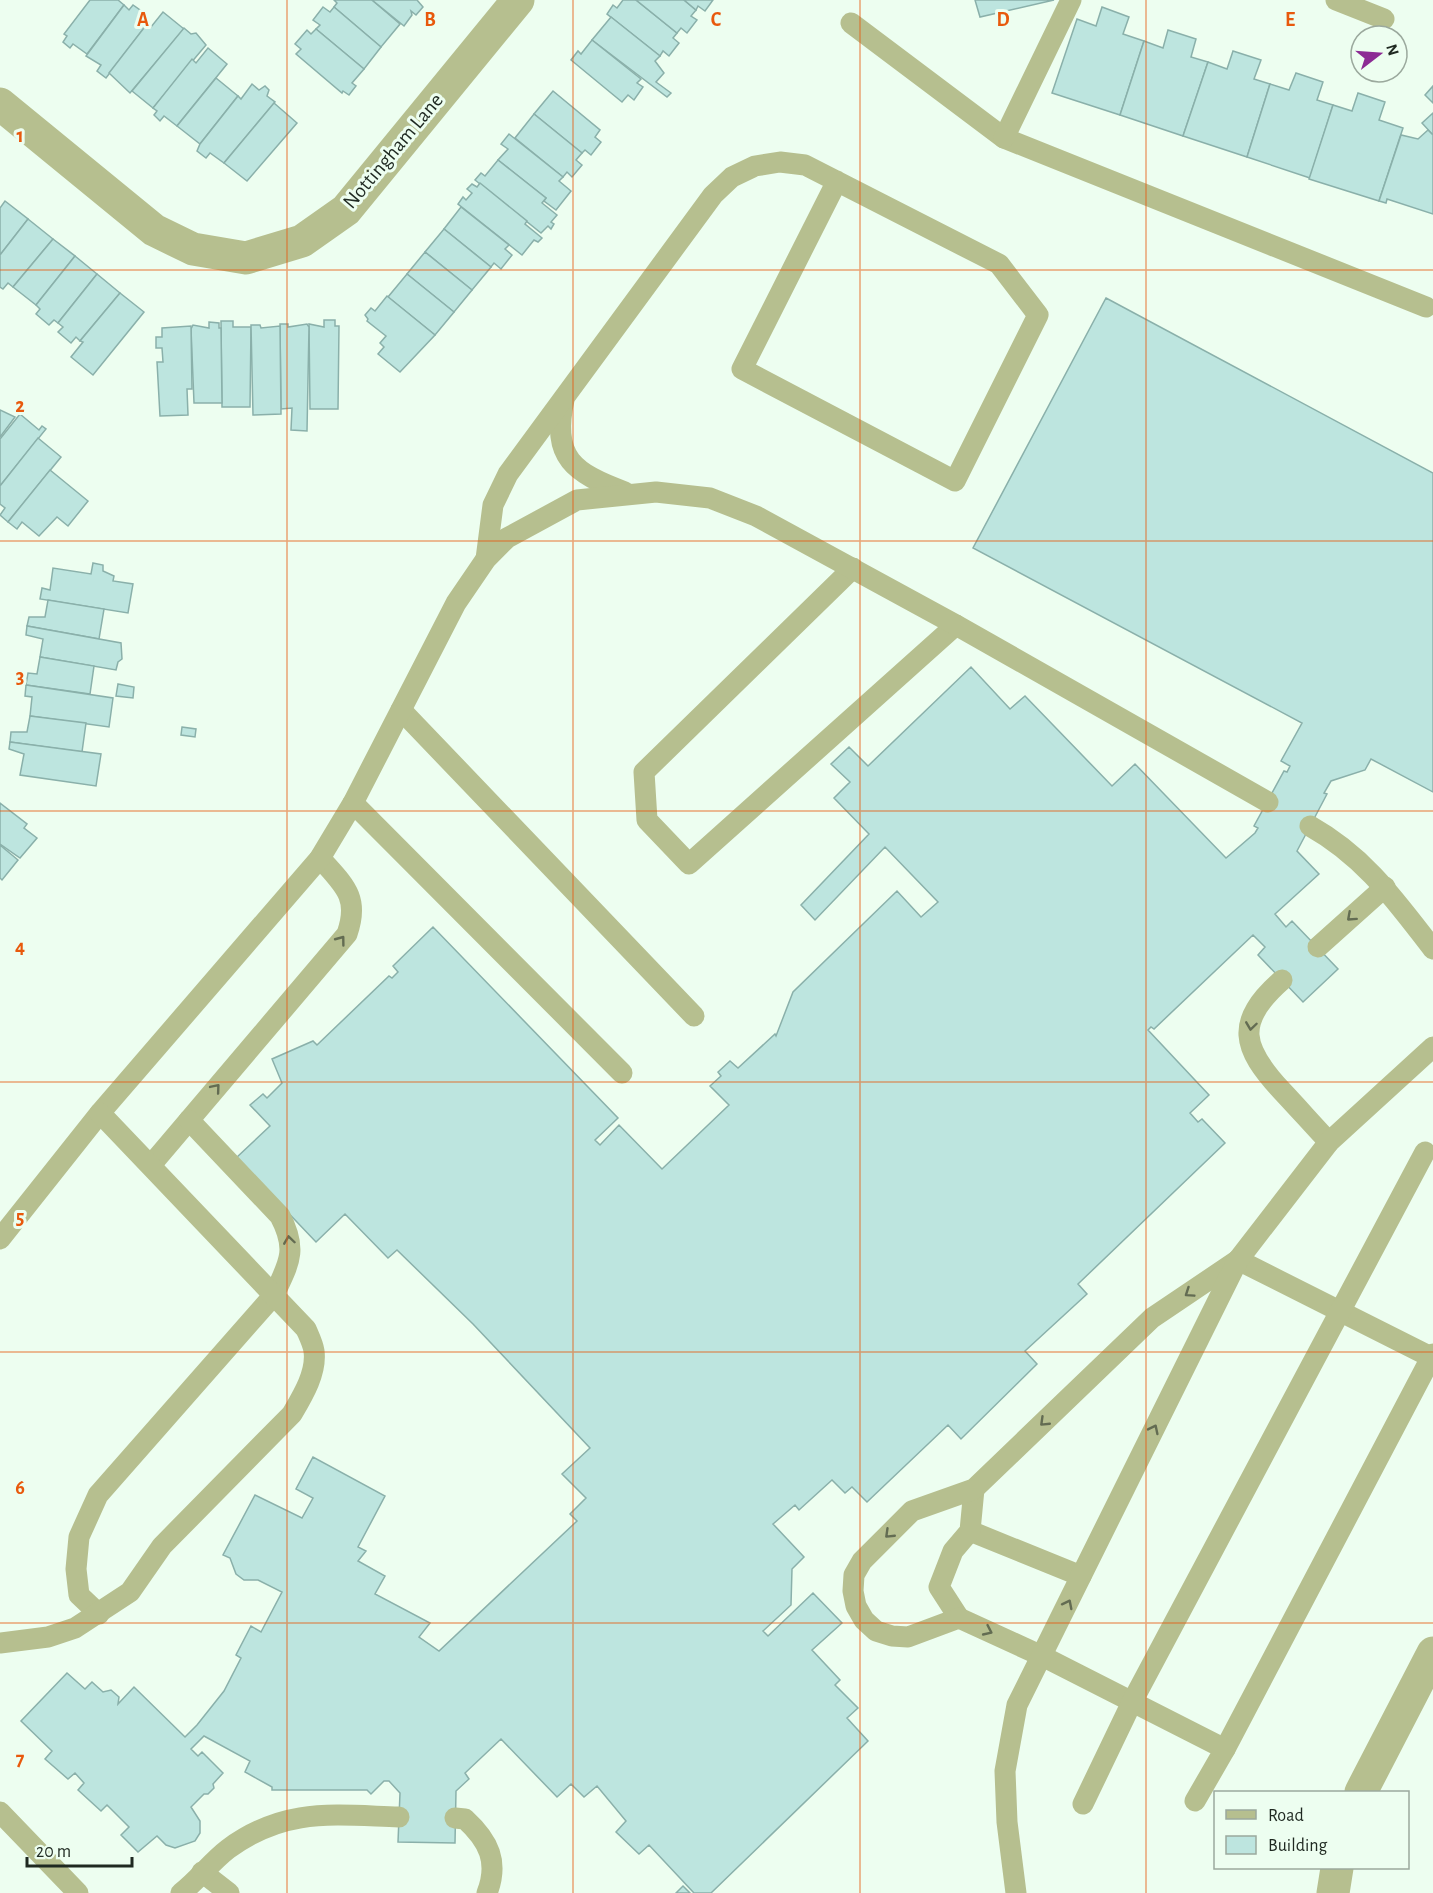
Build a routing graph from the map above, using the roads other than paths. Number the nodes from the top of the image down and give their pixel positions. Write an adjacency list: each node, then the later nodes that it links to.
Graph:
1 (518, 0): 6 (street, Nottingham Lane)
2 (1071, 0): 7 (lane)
3 (1336, 0): 4 (lane)
4 (1384, 20)
5 (850, 22): 7 (lane)
6 (0, 104)
7 (1004, 138): 9 (lane)
8 (837, 181): 8 (lane); 10 (lane)
9 (1431, 307)
10 (566, 394): 11 (lane); 12 (lane)
11 (629, 494): 12 (lane); 13 (lane)
12 (486, 559): 15 (lane)
13 (853, 568): 14 (lane); 14 (lane)
14 (956, 625): 16 (lane)
15 (401, 710): 17 (lane); 24 (lane)
16 (1268, 802)
17 (353, 803): 19 (lane); 26 (lane)
18 (1310, 826): 20 (lane)
19 (320, 858): 27 (lane); 28 (lane, one-way to 19)
20 (1385, 887): 21 (lane, one-way to 21); 22 (lane)
21 (1317, 947)
22 (1433, 948)
23 (1282, 980): 29 (lane, one-way to 29)
24 (694, 1016)
25 (1433, 1047): 29 (lane)
26 (622, 1073)
27 (100, 1113): 31 (lane); 32 (lane)
28 (189, 1120): 31 (lane); 34 (lane, one-way to 28)
29 (1329, 1142): 33 (lane)
30 (1425, 1152): 35 (lane)
31 (150, 1165): 34 (lane)
32 (0, 1239)
33 (1238, 1260): 35 (lane); 37 (lane, one-way to 37); 39 (lane, one-way to 33)
34 (274, 1295): 40 (lane); 40 (lane)
35 (1340, 1311): 36 (lane); 45 (lane)
36 (1432, 1355): 46 (lane)
37 (974, 1489): 38 (lane); 41 (lane, one-way to 41)
38 (970, 1531): 39 (lane); 41 (lane)
39 (1081, 1576): 44 (lane, one-way to 39)
40 (99, 1614): 42 (lane)
41 (959, 1618): 44 (lane, one-way to 44)
42 (0, 1643)
43 (1433, 1653): 47 (street)
44 (1042, 1656): 45 (lane); 59 (lane)
45 (1132, 1702): 46 (lane); 49 (lane)
46 (1225, 1749): 48 (lane)
47 (1362, 1791)
48 (1195, 1801)
49 (1083, 1804)
50 (0, 1812): 55 (lane)
51 (399, 1817): 54 (lane)
52 (455, 1818): 58 (lane)
53 (1337, 1869): 60 (street)
54 (202, 1872): 56 (lane); 57 (lane)
55 (78, 1893)
56 (181, 1893)
57 (229, 1893)
58 (487, 1893)
59 (1016, 1893)
60 (1333, 1893)

